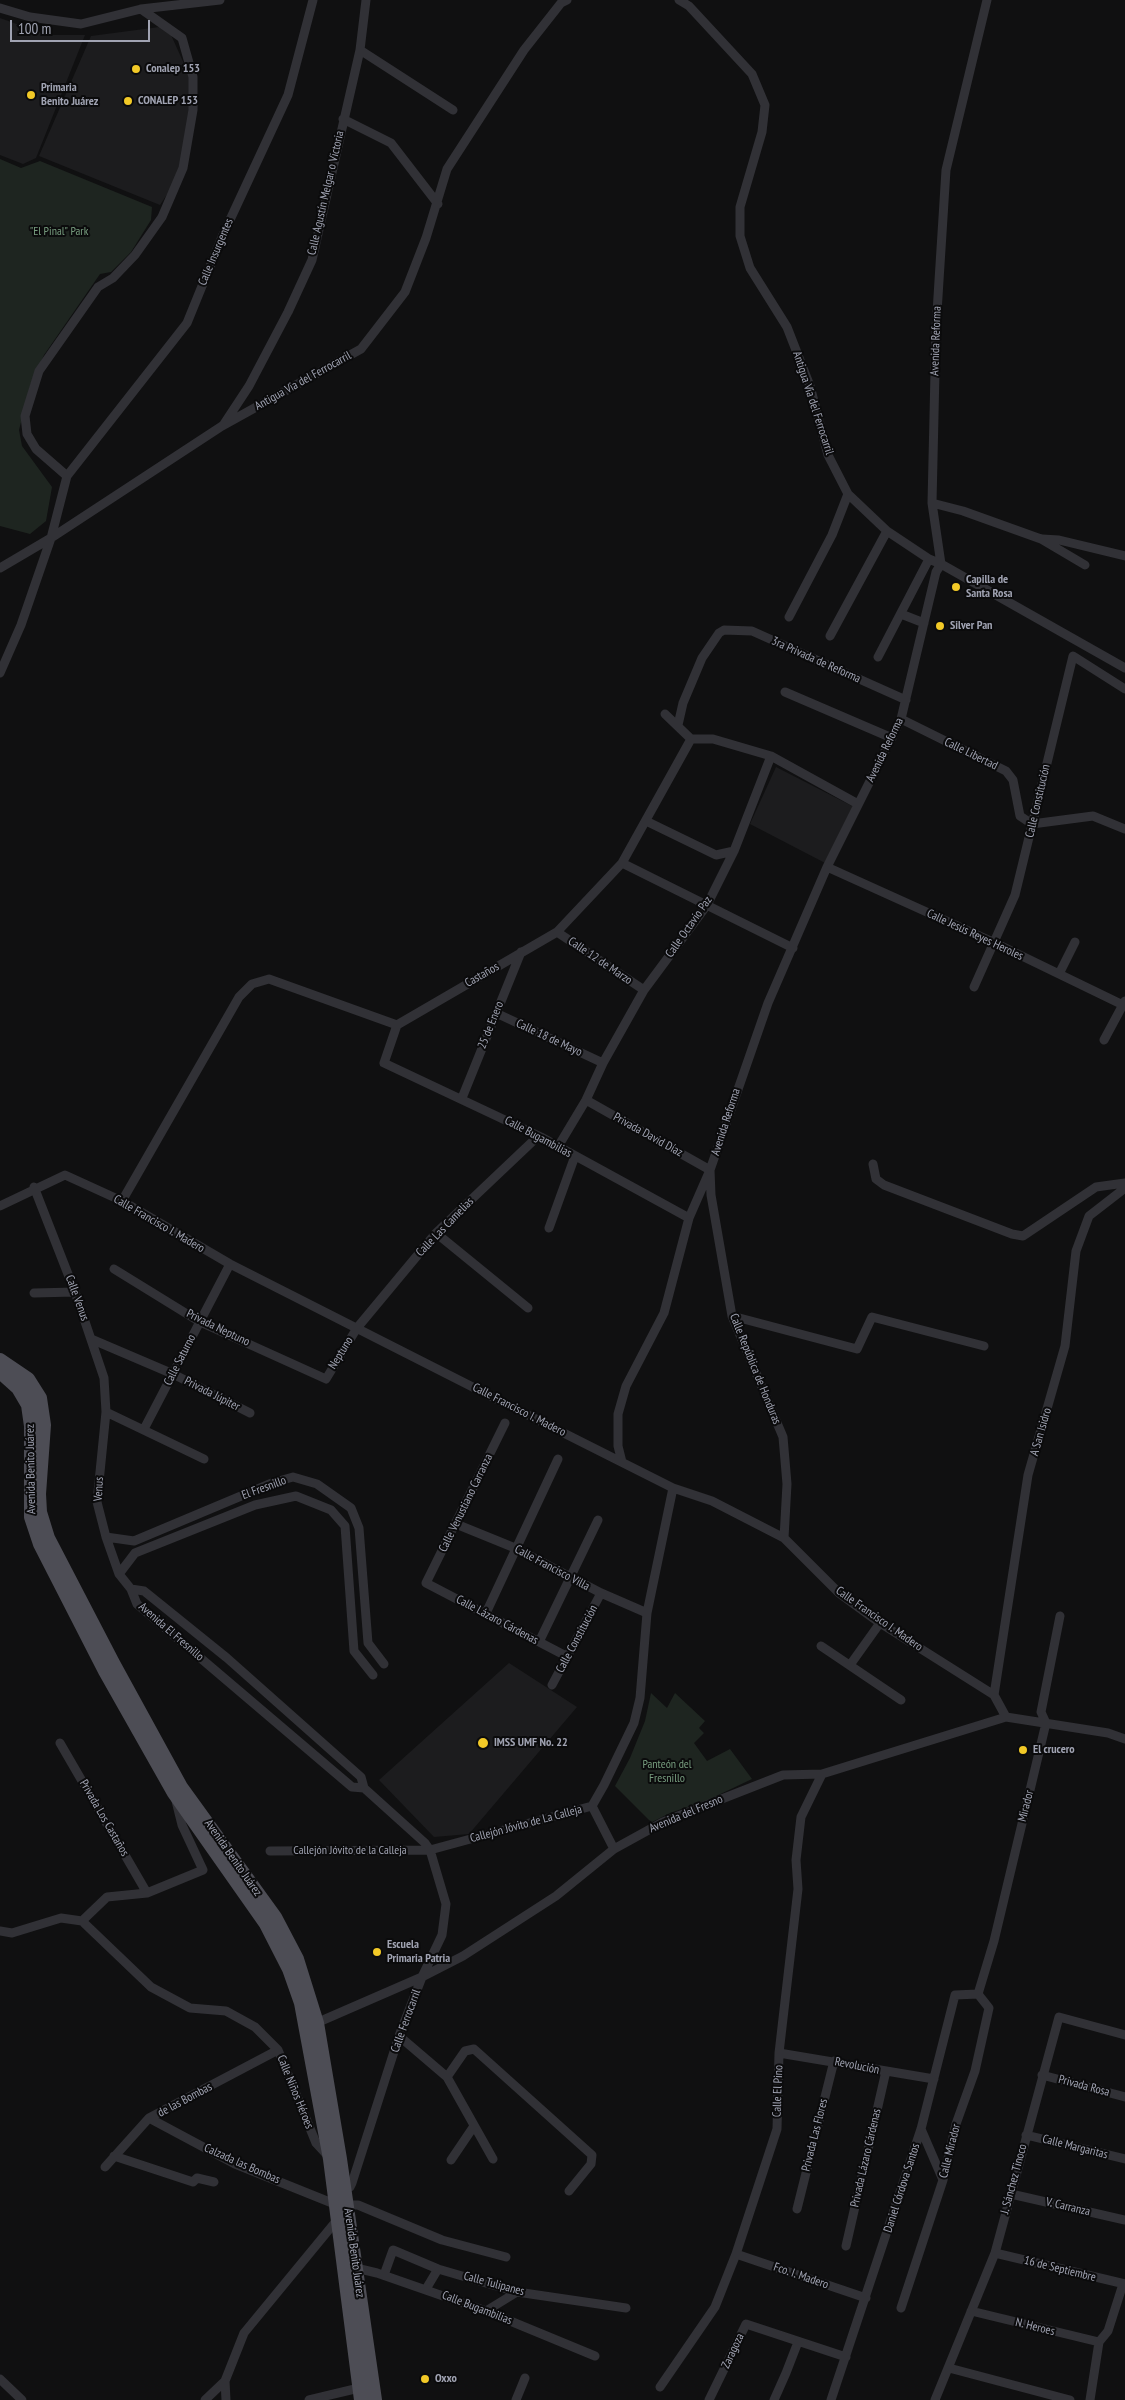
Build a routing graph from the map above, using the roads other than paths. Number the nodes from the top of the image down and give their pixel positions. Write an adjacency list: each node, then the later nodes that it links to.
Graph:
1 (220, 0): 8 (street)
2 (313, 0): 14 (street, Calle Insurgentes)
3 (366, 0): 9 (street, Calle Agustín Melgar o Victoria)
4 (567, 0): 12 (street, Antigua Vía del Ferrocarril)
5 (679, 0): 15 (street, Antigua Vía del Ferrocarril)
6 (987, 0): 16 (street, Avenida Reforma)
7 (0, 8): 8 (street)
8 (141, 9): 14 (street)
9 (360, 50): 10 (street); 11 (street, Calle Agustín Melgar o Victoria)
10 (452, 110)
11 (343, 119): 12 (street); 13 (street, Calle Agustín Melgar o Victoria)
12 (438, 204): 13 (street, Antigua Vía del Ferrocarril)
13 (222, 426): 18 (street, Antigua Vía del Ferrocarril)
14 (67, 476): 18 (street)
15 (848, 494): 17 (street, Antigua Vía del Ferrocarril); 26 (street)
16 (932, 503): 19 (street); 22 (street, Avenida Reforma)
17 (887, 531): 21 (street, Antigua Vía del Ferrocarril); 28 (street)
18 (51, 538): 24 (street, Antigua Vía del Ferrocarril); 31 (street)
19 (1041, 539): 20 (street); 23 (street)
20 (1125, 556)
21 (929, 559): 22 (street, Antigua Vía del Ferrocarril); 25 (street)
22 (941, 564): 27 (street, Avenida Reforma); 30 (street, Antigua Vía del Ferrocarril)
23 (1085, 565)
24 (0, 568)
25 (901, 614): 27 (street); 29 (street)
26 (789, 617)
27 (924, 623): 34 (street, Avenida Reforma)
28 (830, 636)
29 (878, 657)
30 (1125, 668)
31 (0, 673)
32 (1125, 689): 43 (street, Calle Constitución)
33 (785, 692): 38 (street)
34 (906, 700): 36 (street, Avenida Reforma); 37 (street, 3ra Privada de Reforma)
35 (665, 714): 37 (street)
36 (901, 719): 38 (street, Avenida Reforma); 43 (street, Calle Libertad)
37 (678, 725): 39 (street)
38 (892, 738): 41 (street, Avenida Reforma)
39 (691, 739): 40 (street); 42 (street, Castaños)
40 (771, 756): 41 (street); 45 (street, Calle Octavio Paz)
41 (858, 804): 47 (street, Avenida Reforma)
42 (646, 821): 45 (street); 46 (street, Castaños)
43 (1032, 824): 44 (street); 50 (street, Calle Constitución)
44 (1125, 829)
45 (734, 851): 48 (street, Calle Octavio Paz)
46 (622, 863): 48 (street); 49 (street, Castaños)
47 (827, 866): 50 (street, Calle Jesús Reyes Heroles); 52 (street, Avenida Reforma)
48 (707, 905): 52 (street); 56 (street, Calle Octavio Paz)
49 (557, 932): 53 (street, Castaños); 56 (street, Calle 12 de Marzo)
50 (993, 942): 54 (street, Calle Jesús Reyes Heroles); 55 (street, Calle Constitución)
51 (1075, 942): 54 (street)
52 (793, 948): 68 (street, Avenida Reforma)
53 (521, 952): 58 (street, 25 de Enero); 59 (street, Castaños)
54 (1059, 974): 57 (street, Calle Jesús Reyes Heroles)
55 (974, 987)
56 (644, 990): 61 (street, Calle Octavio Paz)
57 (1124, 1003): 60 (street)
58 (496, 1013): 61 (street, Calle 18 de Mayo); 62 (street, 25 de Enero)
59 (397, 1025): 62 (street, Calle Bugambilias); 72 (street)
60 (1104, 1040)
61 (603, 1063): 63 (street, Calle Octavio Paz)
62 (462, 1098): 64 (street, Calle Bugambilias)
63 (586, 1100): 65 (street, Calle Octavio Paz); 68 (street, Privada David Díaz)
64 (542, 1137): 65 (street, Calle Bugambilias); 76 (street, Calle Las Camelias)
65 (559, 1146): 66 (street, Calle Bugambilias)
66 (575, 1156): 74 (street, Calle Bugambilias); 75 (street)
67 (873, 1164): 69 (street)
68 (710, 1170): 74 (street, Avenida Reforma); 82 (street, Calle República de Honduras)
69 (1125, 1183)
70 (34, 1188): 72 (street, Calle Francisco I. Madero); 73 (street, Calle Francisco I. Madero); 79 (street, Calle Venus)
71 (1125, 1188): 124 (street, A San Isidro)
72 (122, 1201): 77 (street, Calle Francisco I. Madero)
73 (0, 1206)
74 (689, 1218): 97 (street, Avenida Reforma)
75 (549, 1228)
76 (436, 1233): 81 (street); 84 (street, Calle Las Camelias)
77 (230, 1264): 83 (street, Calle Saturno); 84 (street, Calle Francisco I. Madero)
78 (114, 1269): 83 (street, Privada Neptuno)
79 (75, 1292): 80 (street); 85 (street, Calle Venus)
80 (34, 1293)
81 (528, 1308)
82 (732, 1316): 86 (street); 104 (street, Calle República de Honduras)
83 (200, 1322): 89 (street, Calle Saturno); 90 (street, Privada Neptuno)
84 (357, 1328): 90 (street, Neptuno); 97 (street, Calle Francisco I. Madero)
85 (92, 1339): 89 (street, Privada Júpiter); 91 (street, Calle Venus)
86 (984, 1346)
87 (0, 1360): 142 (main road, Avenida Benito Juárez)
88 (0, 1372): 132 (main road, Avenida Benito Juárez)
89 (173, 1374): 92 (street, Privada Júpiter); 94 (street, Calle Saturno)
90 (326, 1379)
91 (106, 1412): 94 (street); 103 (street, Venus)
92 (250, 1413)
93 (505, 1423): 102 (street, Calle Venustiano Carranza)
94 (144, 1429): 95 (street)
95 (204, 1460)
96 (558, 1460): 106 (street)
97 (622, 1462): 98 (street, Calle Francisco I. Madero)
98 (673, 1488): 104 (street, Calle Francisco I. Madero); 114 (street, Callejón Jóvito de La Calleja)
99 (351, 1508): 100 (street); 105 (street, El Fresnillo); 120 (street)
100 (339, 1519): 107 (street, El Fresnillo); 122 (street)
101 (598, 1520): 109 (street)
102 (456, 1524): 106 (street, Calle Francisco Villa); 110 (street, Calle Venustiano Carranza)
103 (106, 1537): 105 (street); 108 (street, Venus)
104 (784, 1538): 116 (street, Calle Francisco I. Madero)
105 (132, 1541): 107 (street)
106 (515, 1548): 109 (street, Calle Francisco Villa); 113 (street)
107 (135, 1553): 108 (street)
108 (119, 1574): 111 (street, Venus)
109 (571, 1578): 112 (street, Calle Francisco Villa); 117 (street)
110 (426, 1583): 113 (street, Calle Lázaro Cárdenas)
111 (131, 1589): 131 (street, Avenida El Fresnillo); 131 (street, Avenida El Fresnillo)
112 (601, 1594): 114 (street, Calle Francisco Villa); 119 (street, Calle Constitución)
113 (486, 1613): 117 (street, Calle Lázaro Cárdenas)
114 (647, 1613): 133 (street, Callejón Jóvito de La Calleja)
115 (1060, 1616): 127 (street, Mirador)
116 (880, 1623): 121 (street); 124 (street, Calle Francisco I. Madero)
117 (539, 1642): 119 (street, Calle Lázaro Cárdenas)
118 (821, 1646): 121 (street)
119 (568, 1657): 123 (street, Calle Constitución)
120 (384, 1664)
121 (850, 1665): 125 (street)
122 (373, 1675)
123 (552, 1685)
124 (994, 1695): 126 (street, Calle Francisco I. Madero)
125 (901, 1700)
126 (1006, 1717): 127 (street); 130 (street, Avenida del Fresno)
127 (1046, 1723): 128 (street); 141 (street, Mirador)
128 (1125, 1739)
129 (60, 1744): 137 (street, Privada Los Castaños)
130 (822, 1774): 134 (street, Avenida del Fresno); 146 (street, Calle El Pino)
131 (364, 1788): 135 (street, Avenida El Fresnillo)
132 (174, 1793): 137 (street); 142 (main road, Avenida Benito Juárez)
133 (592, 1806): 134 (street); 135 (street, Callejón Jóvito de La Calleja)
134 (614, 1848): 140 (street, Avenida del Fresno)
135 (430, 1850): 136 (street, Callejón Jóvito de la Calleja); 140 (street, Calle Ferrocarril)
136 (270, 1851)
137 (147, 1893): 138 (street)
138 (82, 1921): 139 (street); 145 (street, Calle Niños Héroes)
139 (0, 1931)
140 (422, 1977): 142 (street, Avenida del Fresno); 144 (street, Calle Ferrocarril)
141 (978, 1994): 151 (street, Daniel Córdova Santos); 163 (street, Calle Mirador)
142 (311, 2024): 158 (main road, Avenida Benito Juárez); 167 (main road, Avenida Benito Juárez)
143 (1125, 2035): 149 (street, J. Sánchez Tinoco)
144 (399, 2036): 150 (street); 167 (street, Calle Ferrocarril)
145 (278, 2050): 153 (street, de las Bombas); 158 (street, Calle Niños Héroes)
146 (779, 2053): 147 (street, Revolución); 173 (street, Calle El Pino)
147 (834, 2061): 148 (street, Revolución); 168 (street, Privada Las Flores)
148 (886, 2071): 151 (street, Revolución); 171 (street, Privada Lázaro Cárdenas)
149 (1042, 2075): 152 (street, Privada Rosa); 156 (street, J. Sánchez Tinoco)
150 (447, 2077): 154 (street); 165 (street)
151 (934, 2079): 155 (street, Daniel Córdova Santos)
152 (1125, 2096)
153 (149, 2118): 157 (street, de las Bombas); 167 (street, Calzada las Bombas)
154 (474, 2126): 159 (street); 161 (street)
155 (921, 2129): 163 (street); 181 (street, Daniel Córdova Santos)
156 (1026, 2135): 160 (street, Calle Margaritas); 166 (street, J. Sánchez Tinoco)
157 (114, 2156): 162 (street, de las Bombas); 164 (street)
158 (330, 2159): 167 (main road, Avenida Benito Juárez)
159 (493, 2159)
160 (1125, 2159)
161 (451, 2160)
162 (105, 2167)
163 (943, 2180): 183 (street, Calle Mirador)
164 (214, 2182)
165 (569, 2191)
166 (1011, 2194): 170 (street, V. Carranza); 172 (street, J. Sánchez Tinoco)
167 (341, 2198): 169 (main road, Avenida Benito Juárez); 174 (street, Calzada las Bombas); 175 (main road, Avenida Benito Juárez)
168 (797, 2209)
169 (337, 2220): 193 (street); 195 (main road, Avenida Benito Juárez)
170 (1125, 2220)
171 (846, 2246)
172 (994, 2253): 178 (street, 16 de Septiembre); 185 (street, J. Sánchez Tinoco)
173 (736, 2254): 181 (street, Fco. I. Madero); 194 (street, Calle El Pino)
174 (506, 2257)
175 (356, 2268): 177 (street, Calle Bugambilias); 200 (main road, Avenida Benito Juárez)
176 (438, 2269): 177 (street, Calle Tulipanes); 179 (street); 180 (street, Calle Tulipanes)
177 (384, 2275): 179 (street, Calle Bugambilias)
178 (1124, 2284): 187 (street)
179 (426, 2289): 184 (street, Calle Bugambilias)
180 (517, 2292): 182 (street, Calle Tulipanes); 184 (street)
181 (866, 2298): 189 (street, Daniel Córdova Santos)
182 (626, 2308)
183 (901, 2308)
184 (486, 2310): 188 (street, Calle Bugambilias)
185 (971, 2311): 187 (street, N. Heroes); 190 (street, J. Sánchez Tinoco)
186 (798, 2342): 189 (street, Zaragoza); 202 (street, Zaragoza); 203 (street)
187 (1099, 2342): 207 (street)
188 (595, 2356)
189 (846, 2357): 204 (street, Daniel Córdova Santos)
190 (949, 2368): 205 (street, J. Sánchez Tinoco); 206 (street)
191 (525, 2378): 201 (street)
192 (0, 2380): 196 (street)
193 (225, 2381): 197 (street); 198 (street)
194 (660, 2387)
195 (360, 2394): 199 (street)
196 (22, 2400)
197 (205, 2400)
198 (226, 2400)
199 (309, 2400)
200 (375, 2400)
201 (516, 2400)
202 (709, 2400)
203 (774, 2400)
204 (831, 2400)
205 (935, 2400)
206 (1070, 2400)
207 (1090, 2400)

